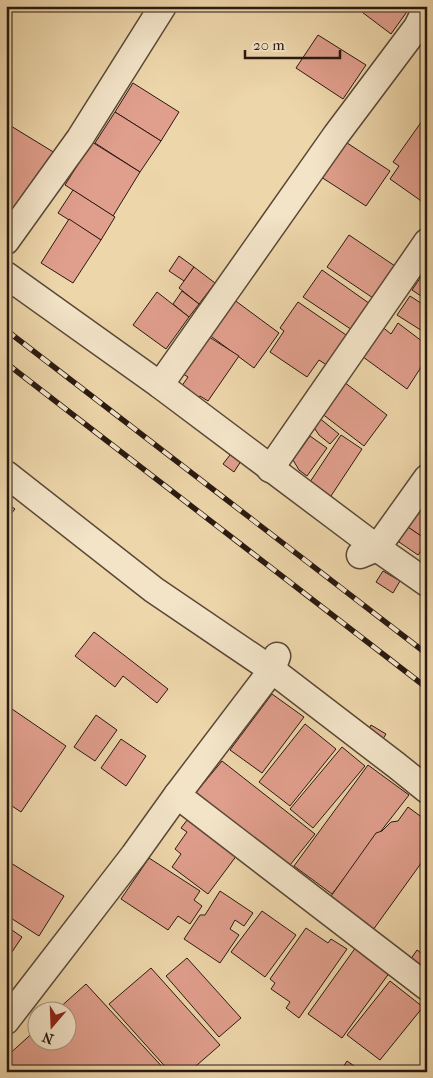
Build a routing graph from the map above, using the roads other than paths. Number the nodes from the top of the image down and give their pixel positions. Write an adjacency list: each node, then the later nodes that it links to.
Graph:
1 (163, 6): 3 (street)
2 (424, 13): 6 (street)
3 (6, 241)
4 (427, 242): 7 (street)
5 (6, 275): 6 (street)
6 (160, 385): 7 (street)
7 (270, 469): 10 (street)
8 (6, 474): 12 (street)
9 (427, 478): 10 (street)
10 (367, 552): 11 (street)
11 (427, 583)
12 (275, 663): 13 (street); 14 (street)
13 (427, 790)
14 (177, 795): 15 (street); 16 (street)
15 (427, 987)
16 (6, 1021)

